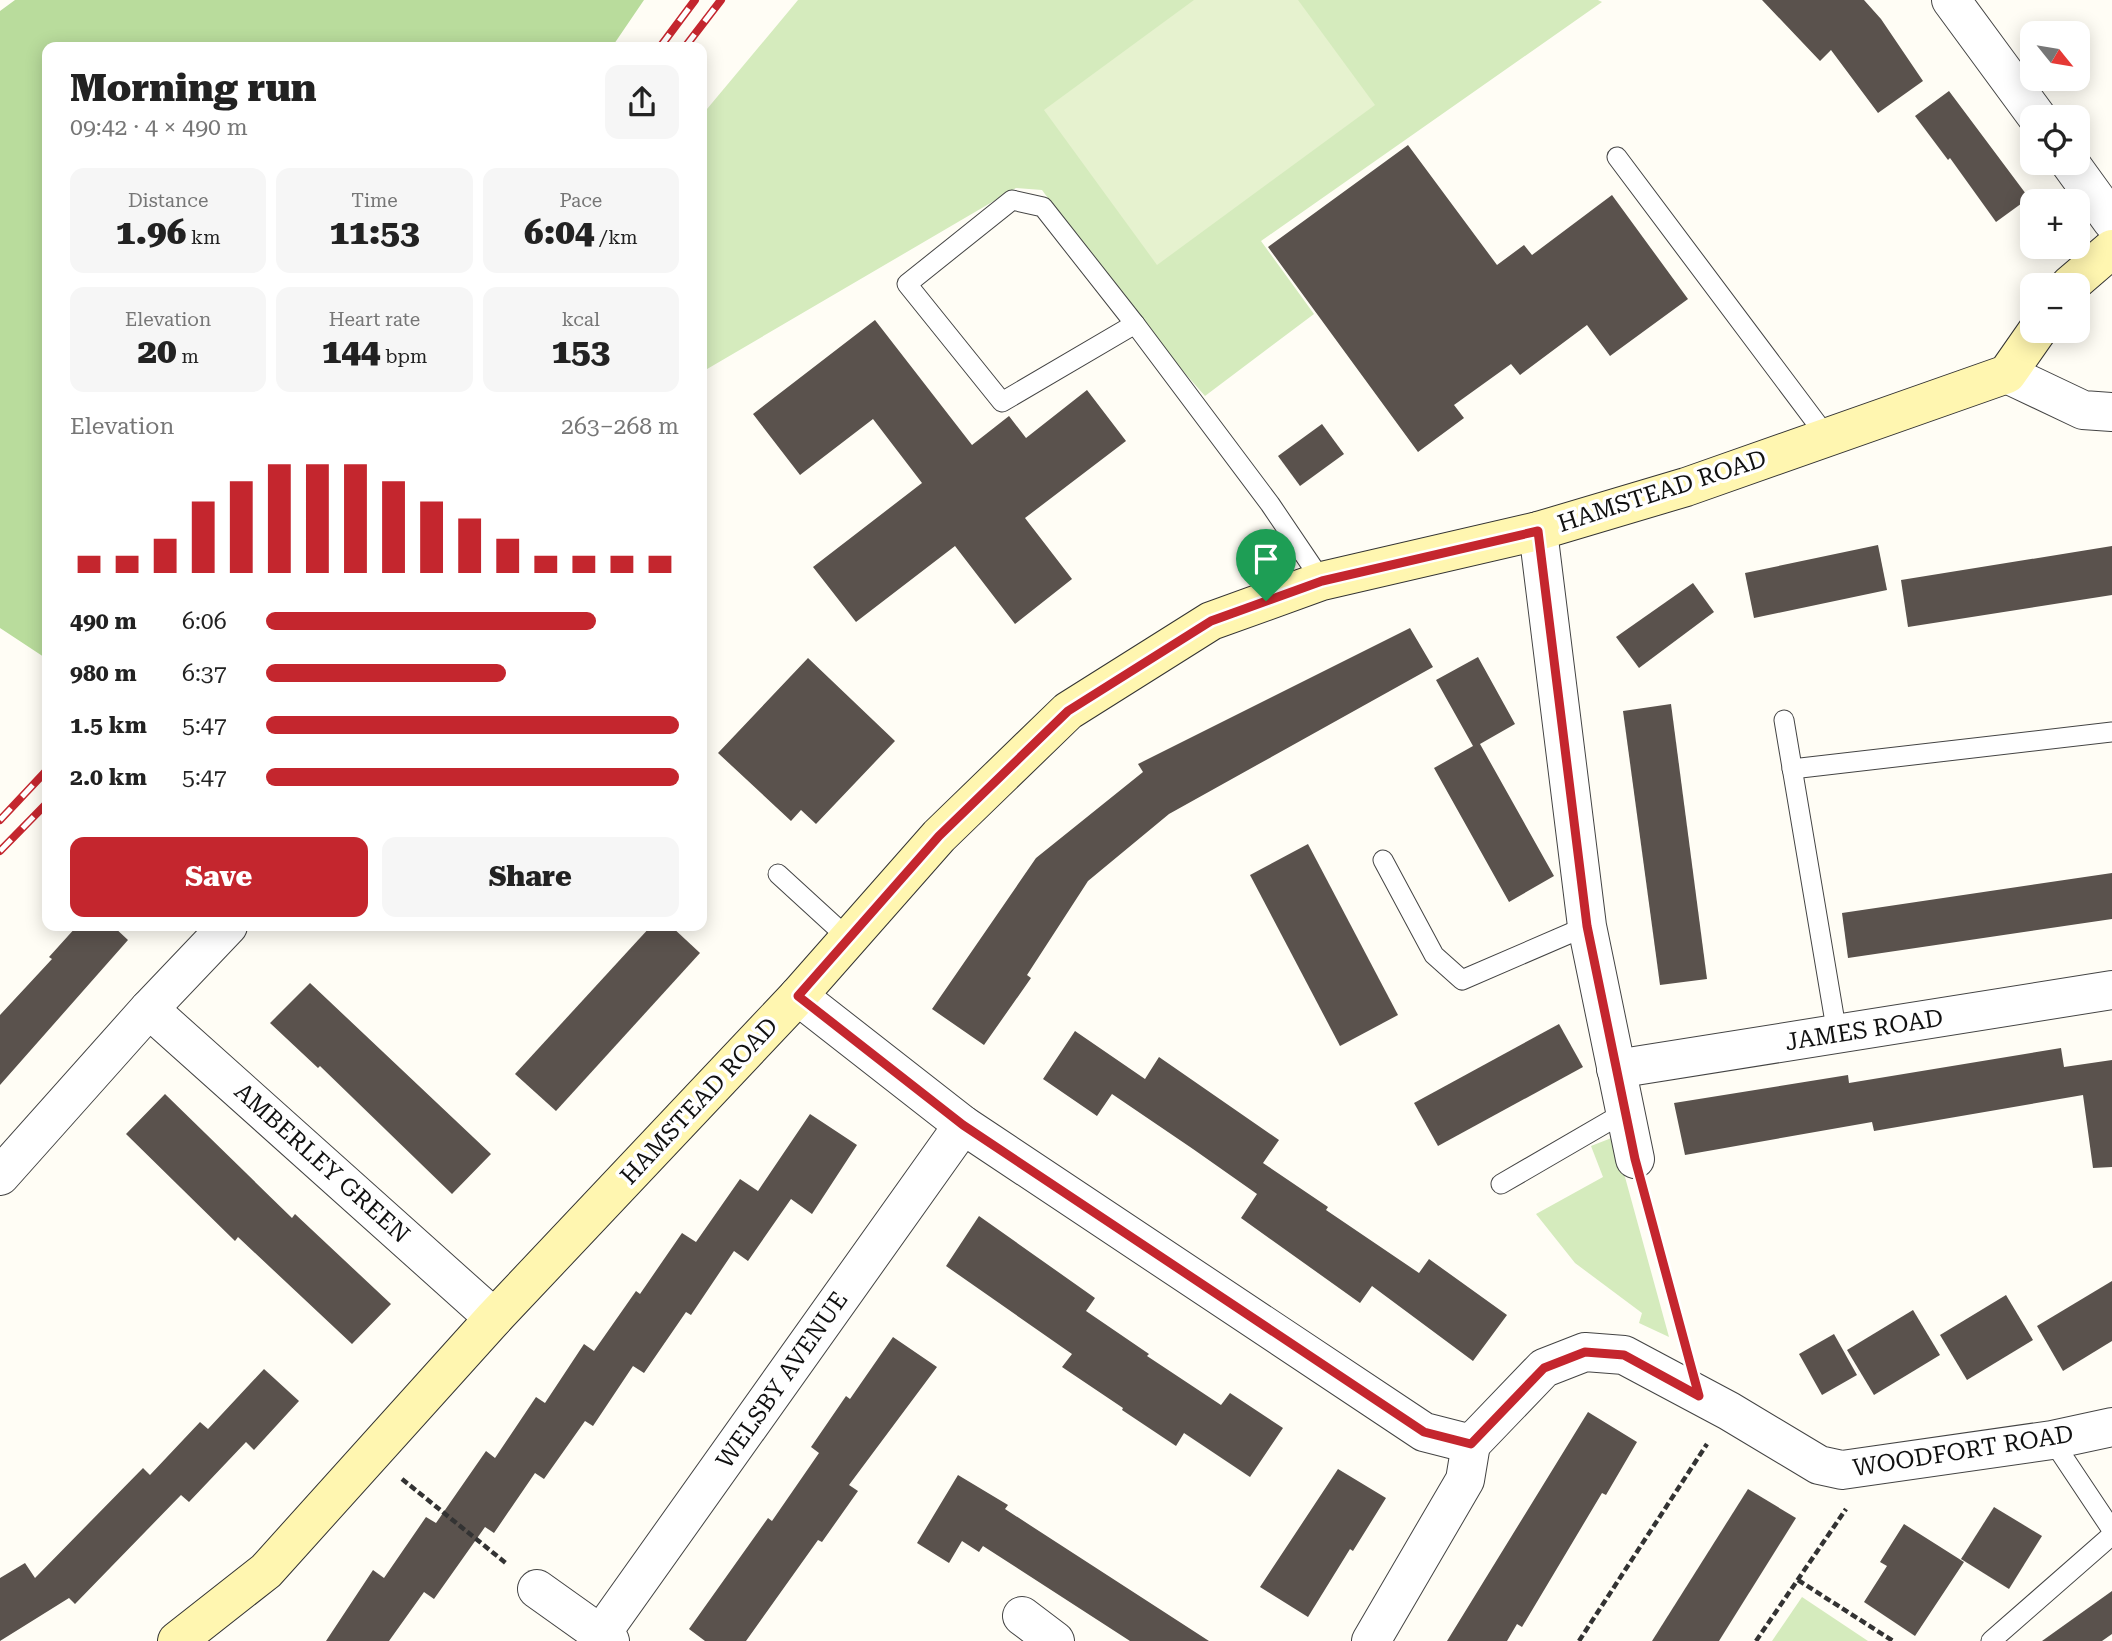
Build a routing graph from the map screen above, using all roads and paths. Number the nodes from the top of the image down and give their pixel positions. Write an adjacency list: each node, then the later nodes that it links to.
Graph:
1 (1951, 0): 2 (street)
2 (2028, 105)
3 (1617, 157): 12 (lane)
4 (2079, 175): 5 (street)
5 (2112, 221)
6 (2112, 249): 7 (main road)
7 (2084, 273)
8 (1135, 324): 8 (lane); 14 (lane)
9 (2028, 343): 10 (main road)
10 (2007, 374): 11 (street); 12 (main road, HAMSTEAD ROAD)
11 (2112, 412)
12 (1827, 437): 13 (main road, HAMSTEAD ROAD)
13 (1538, 531): 14 (main road, HAMSTEAD ROAD); 20 (street)
14 (1322, 581): 22 (main road, HAMSTEAD ROAD)
15 (1784, 720): 17 (lane)
16 (2112, 732): 17 (lane)
17 (1792, 769): 26 (lane)
18 (1383, 860): 20 (lane)
19 (778, 874): 22 (lane)
20 (1587, 926): 27 (street)
21 (223, 931): 25 (street)
22 (849, 939): 24 (main road, HAMSTEAD ROAD)
23 (2112, 990): 26 (street, JAMES ROAD)
24 (798, 996): 29 (street); 33 (main road, HAMSTEAD ROAD)
25 (149, 1009): 31 (street); 33 (street, AMBERLEY GREEN)
26 (1837, 1034): 27 (street, JAMES ROAD)
27 (1616, 1069): 28 (street)
28 (1625, 1112): 30 (street); 32 (lane)
29 (963, 1125): 37 (street); 44 (street, WELSBY AVENUE)
30 (1635, 1159): 34 (path)
31 (0, 1176)
32 (1501, 1184)
33 (494, 1318): 38 (main road, HAMSTEAD ROAD)
34 (1714, 1404): 37 (street, WOODFORT ROAD); 39 (street, WOODFORT ROAD); 47 (path)
35 (2112, 1427): 36 (street, WOODFORT ROAD)
36 (2052, 1440): 39 (street, WOODFORT ROAD); 40 (lane)
37 (1471, 1444): 46 (street)
38 (372, 1454): 43 (path); 45 (main road, HAMSTEAD ROAD)
39 (1842, 1469): 42 (path)
40 (2112, 1530)
41 (2112, 1535): 50 (lane)
42 (1798, 1580): 48 (path); 49 (path)
43 (537, 1589): 44 (street, WELSBY AVENUE)
44 (605, 1637)
45 (177, 1641)
46 (1371, 1641)
47 (1579, 1641)
48 (1756, 1641)
49 (1893, 1641)
50 (1991, 1641)

